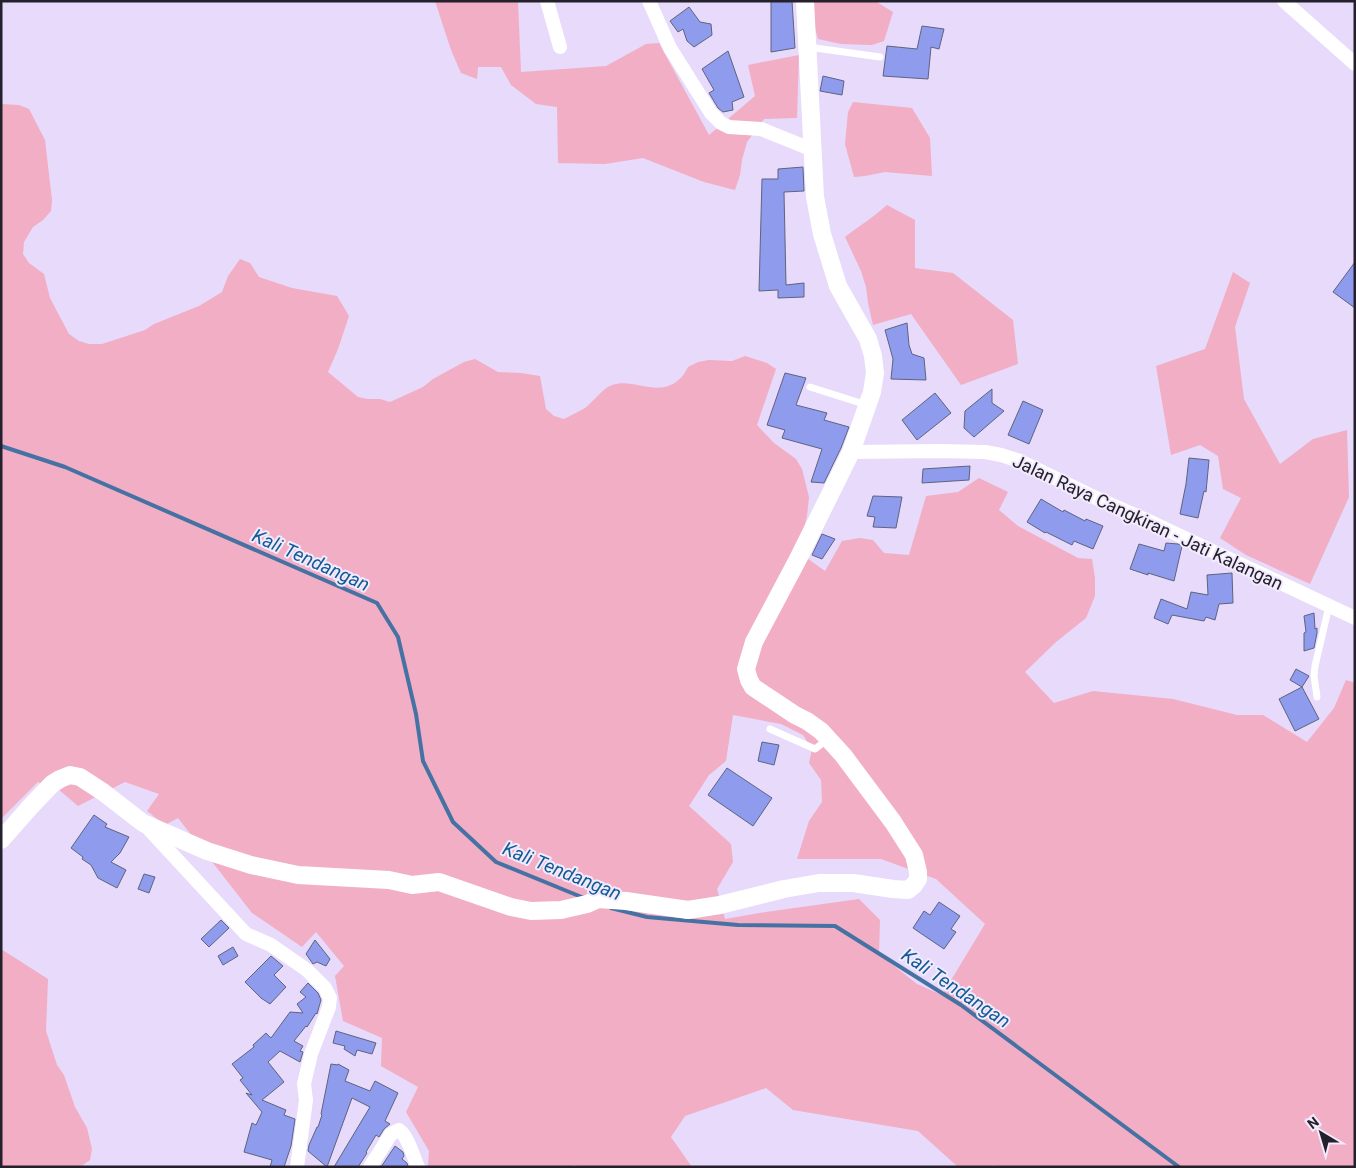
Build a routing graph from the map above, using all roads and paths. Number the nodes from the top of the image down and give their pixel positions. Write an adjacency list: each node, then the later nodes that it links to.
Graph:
1 (547, 1): 5 (street)
2 (649, 1): 9 (street)
3 (805, 1): 6 (street)
4 (1284, 1): 8 (street)
5 (560, 47)
6 (807, 47): 7 (lane); 9 (street)
7 (880, 57)
8 (1355, 64)
9 (813, 150): 11 (street)
10 (810, 386): 11 (lane)
11 (867, 406): 12 (street)
12 (850, 452): 13 (street, Jalan Raya Cangkiran - Jati Kalangan); 17 (street)
13 (1329, 606): 14 (street, Jalan Raya Cangkiran - Jati Kalangan); 15 (lane)
14 (1355, 618)
15 (1317, 697)
16 (770, 729): 17 (lane)
17 (828, 739): 18 (street)
18 (143, 823): 19 (street); 20 (street)
19 (1, 840)
20 (297, 1167)
21 (370, 1167): 22 (street)
22 (418, 1167)

